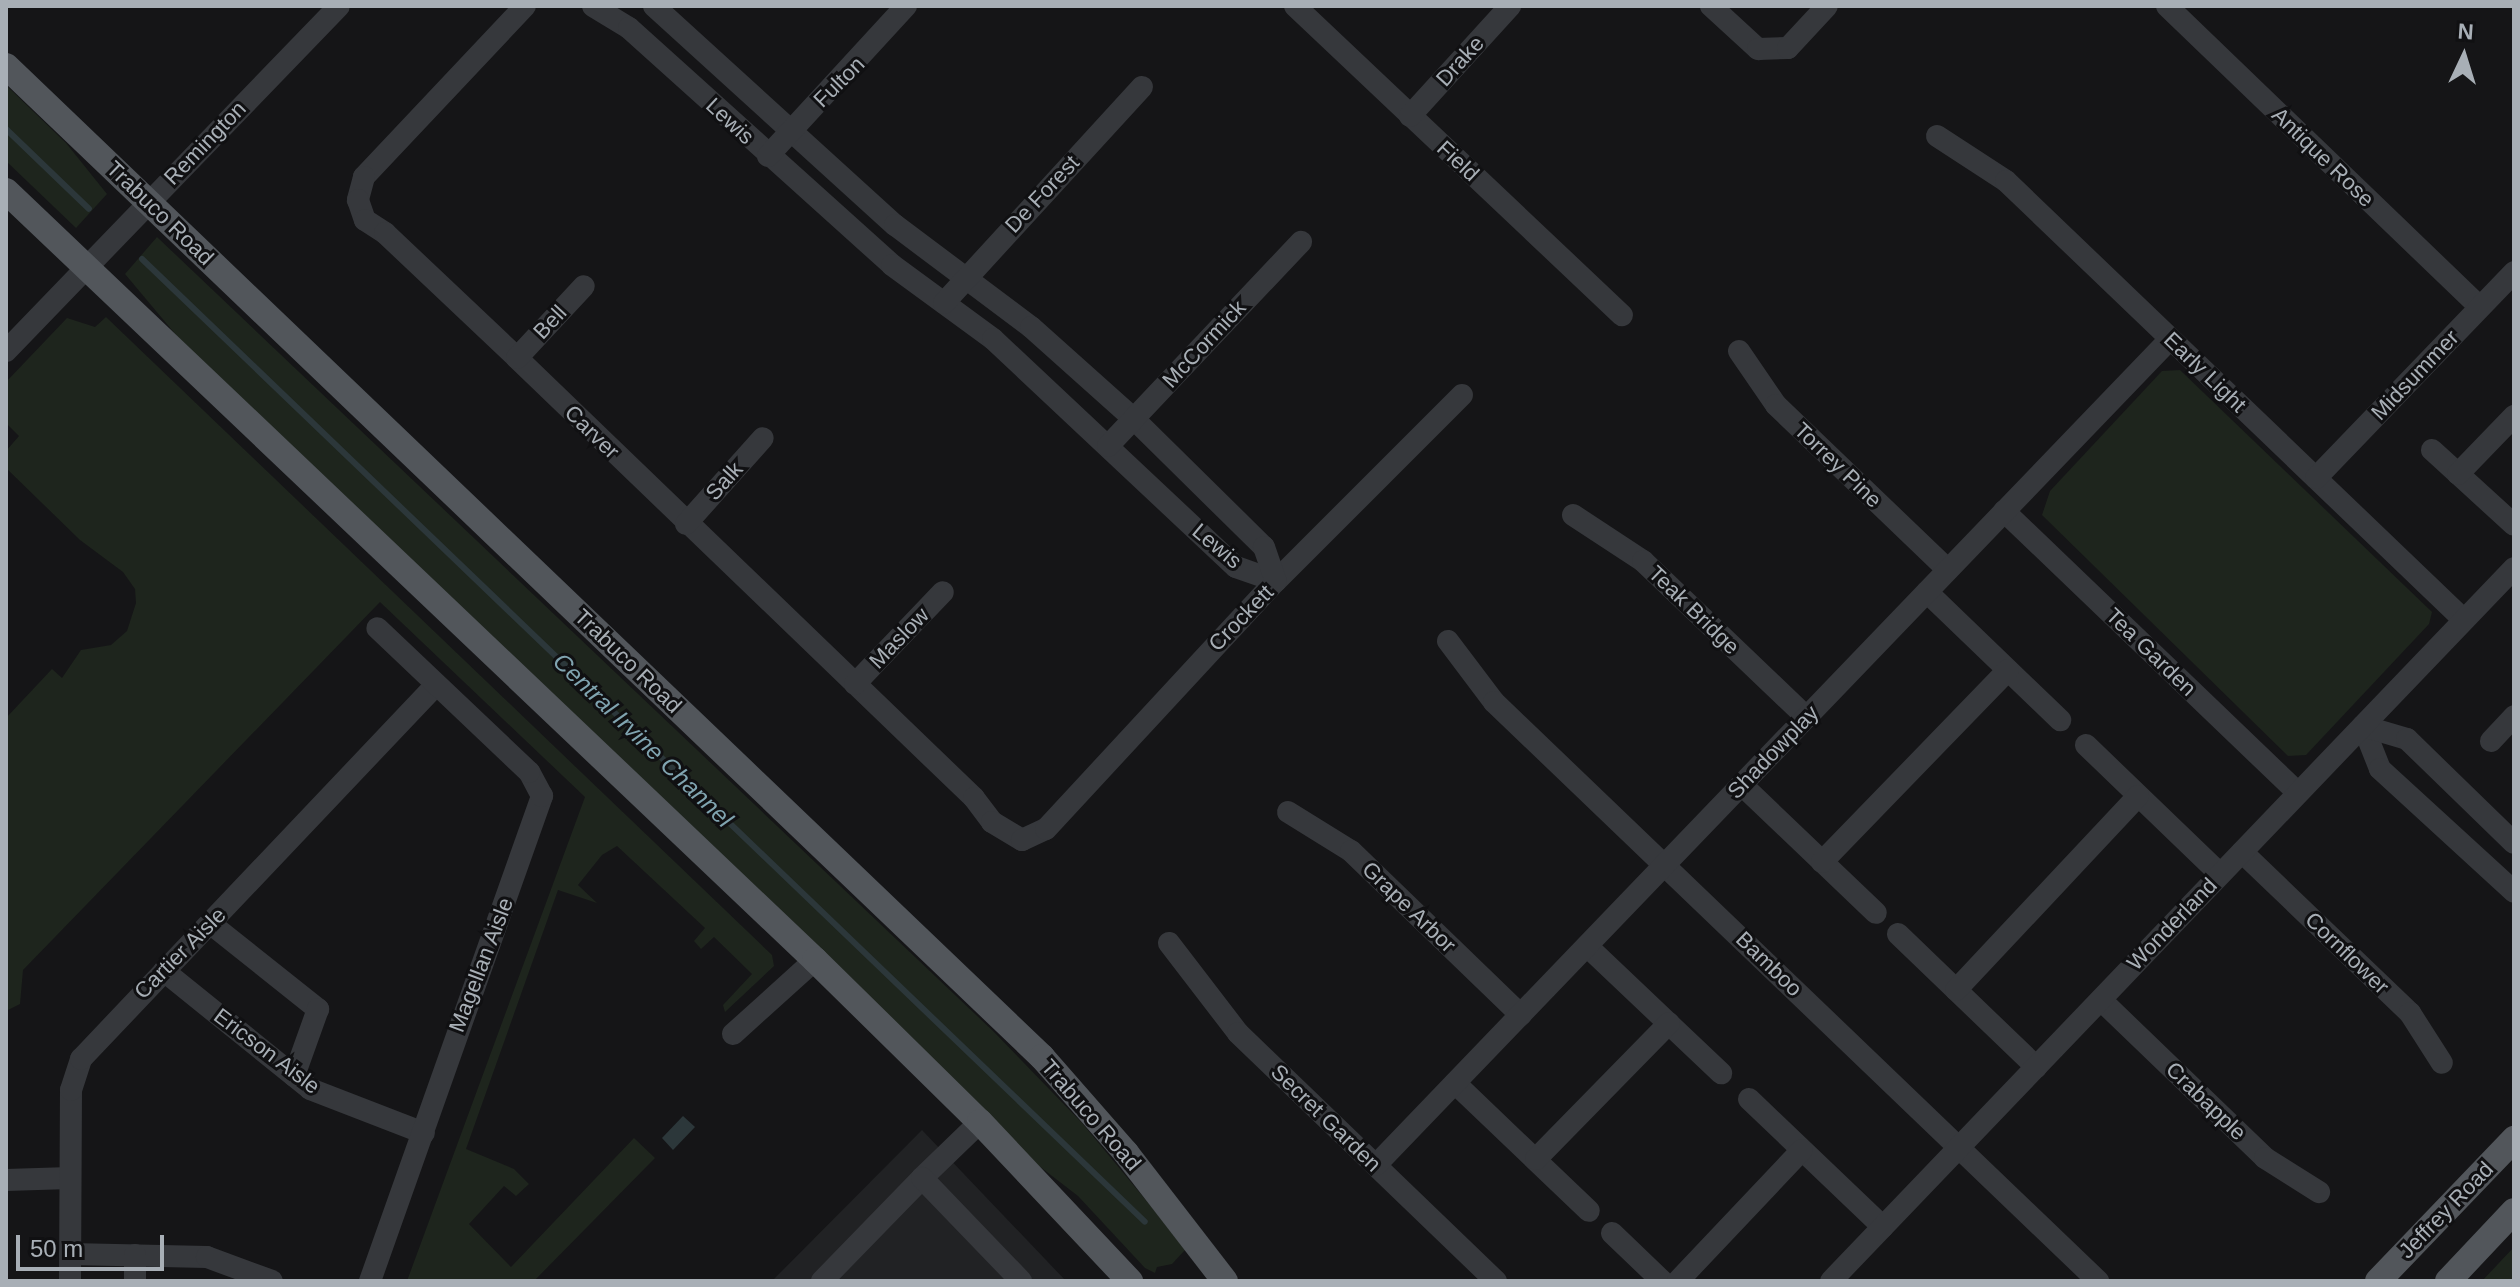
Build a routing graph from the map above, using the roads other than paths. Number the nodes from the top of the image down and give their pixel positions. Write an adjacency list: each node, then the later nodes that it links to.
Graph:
1 (339, 6): 18 (street, Remington)
2 (525, 6): 30 (street, Carver)
3 (593, 6): 16 (street, Lewis)
4 (654, 6): 14 (street, Lewis)
5 (906, 6): 14 (street, Fulton)
6 (1295, 6): 13 (street, Field)
7 (1711, 6): 8 (street)
8 (1827, 6)
9 (2167, 6): 25 (street, Antique Rose)
10 (1497, 11): 13 (street, Drake)
11 (6, 66): 18 (main road, Trabuco Road)
12 (1142, 87): 22 (street, De Forest)
13 (1410, 116): 26 (street, Field)
14 (792, 129): 16 (street, Fulton); 22 (street, Lewis)
15 (1937, 136): 27 (street, Early Light)
16 (768, 156): 24 (street, Lewis)
17 (6, 191): 20 (main road)
18 (148, 201): 20 (street, Remington); 108 (main road, Trabuco Road)
19 (1301, 242): 33 (street, McCormick)
20 (86, 265): 28 (street, Remington); 78 (main road)
21 (2514, 272): 25 (street, Midsummer)
22 (966, 276): 24 (street, De Forest); 33 (street, Lewis)
23 (584, 286): 30 (street, Bell)
24 (944, 303): 35 (street, Lewis)
25 (2480, 307): 38 (street, Midsummer)
26 (1622, 315)
27 (2170, 339): 38 (street, Early Light); 39 (street, Shadowplay)
28 (6, 351)
29 (1739, 351): 44 (street, Torrey Pine)
30 (517, 358): 41 (street, Carver)
31 (1462, 395): 45 (street, Crockett)
32 (2514, 416): 37 (street)
33 (1134, 419): 35 (street, McCormick); 45 (street, Lewis)
34 (763, 438): 41 (street, Salk)
35 (1108, 446): 45 (street, Lewis)
36 (2432, 450): 37 (street)
37 (2458, 474): 42 (street)
38 (2316, 478): 48 (street, Early Light)
39 (2004, 511): 44 (street, Shadowplay); 62 (street, Tea Garden)
40 (1573, 515): 55 (street, Teak Bridge)
41 (686, 524): 52 (street, Carver)
42 (2514, 525)
43 (2514, 568): 48 (street, Wonderland)
44 (1948, 570): 47 (street, Shadowplay)
45 (1276, 581): 66 (street, Crockett)
46 (943, 592): 52 (street, Maslow)
47 (1927, 592): 51 (street); 55 (street, Shadowplay)
48 (2464, 620): 57 (street, Wonderland)
49 (377, 628): 53 (street, Magellan Aisle)
50 (1448, 641): 70 (street, Bamboo)
51 (2008, 670): 56 (street); 69 (street)
52 (855, 684): 66 (street, Carver)
53 (435, 686): 74 (street, Cartier Aisle); 92 (street, Magellan Aisle)
54 (2514, 716): 58 (street)
55 (1806, 717): 61 (street, Shadowplay)
56 (2060, 720)
57 (2363, 726): 60 (street); 62 (street, Wonderland); 64 (street)
58 (2491, 741)
59 (2086, 745): 63 (street)
60 (2446, 776): 64 (street); 67 (street)
61 (1742, 785): 69 (street); 70 (street, Shadowplay)
62 (2298, 793): 68 (street, Wonderland)
63 (2138, 796): 71 (street); 80 (street)
64 (2418, 804): 72 (street)
65 (1288, 812): 82 (street, Grape Arbor)
66 (1022, 840)
67 (2514, 843)
68 (2242, 852): 71 (street, Wonderland); 85 (street, Cornflower)
69 (1822, 862): 73 (street)
70 (1665, 864): 77 (street, Shadowplay); 94 (street, Bamboo)
71 (2220, 874): 81 (street, Wonderland)
72 (2514, 892)
73 (1876, 913)
74 (211, 924): 79 (street, Cartier Aisle); 88 (street)
75 (1898, 934): 80 (street)
76 (1169, 943): 97 (street, Secret Garden)
77 (1587, 946): 82 (street, Shadowplay); 83 (street)
78 (815, 960): 84 (street); 91 (main road)
79 (164, 971): 88 (street, Ericson Aisle); 98 (street, Cartier Aisle)
80 (1956, 990): 86 (street)
81 (2101, 1000): 86 (street, Wonderland); 101 (street, Crabapple)
82 (1521, 1015): 89 (street, Shadowplay)
83 (1669, 1023): 87 (street); 96 (street)
84 (733, 1034)
85 (2442, 1063)
86 (2036, 1067): 94 (street, Wonderland)
87 (1721, 1073)
88 (294, 1076): 92 (street, Ericson Aisle)
89 (1455, 1083): 96 (street); 97 (street, Shadowplay)
90 (1749, 1099): 95 (street)
91 (980, 1122): 99 (street); 115 (main road)
92 (424, 1133): 112 (street, Magellan Aisle)
93 (2514, 1139): 121 (main road, Jeffrey Road)
94 (1959, 1148): 104 (street, Wonderland); 120 (street, Bamboo)
95 (1802, 1150): 104 (street); 118 (street)
96 (1536, 1159): 102 (street)
97 (1376, 1165): 116 (street, Secret Garden)
98 (70, 1178): 100 (street); 106 (street, Cartier Aisle)
99 (922, 1178): 113 (street); 114 (street)
100 (6, 1180)
101 (2319, 1192)
102 (1589, 1211)
103 (2514, 1211): 122 (main road)
104 (1883, 1227): 119 (street, Wonderland)
105 (1612, 1233): 117 (street)
106 (70, 1254): 107 (street); 109 (street, Cartier Aisle)
107 (135, 1255): 110 (street); 111 (street)
108 (1216, 1277)
109 (70, 1281)
110 (135, 1281)
111 (272, 1281)
112 (370, 1281)
113 (822, 1281)
114 (1021, 1281)
115 (1130, 1281)
116 (1496, 1281)
117 (1662, 1281)
118 (1678, 1281)
119 (1831, 1281)
120 (2098, 1281)
121 (2378, 1281)
122 (2448, 1281)

